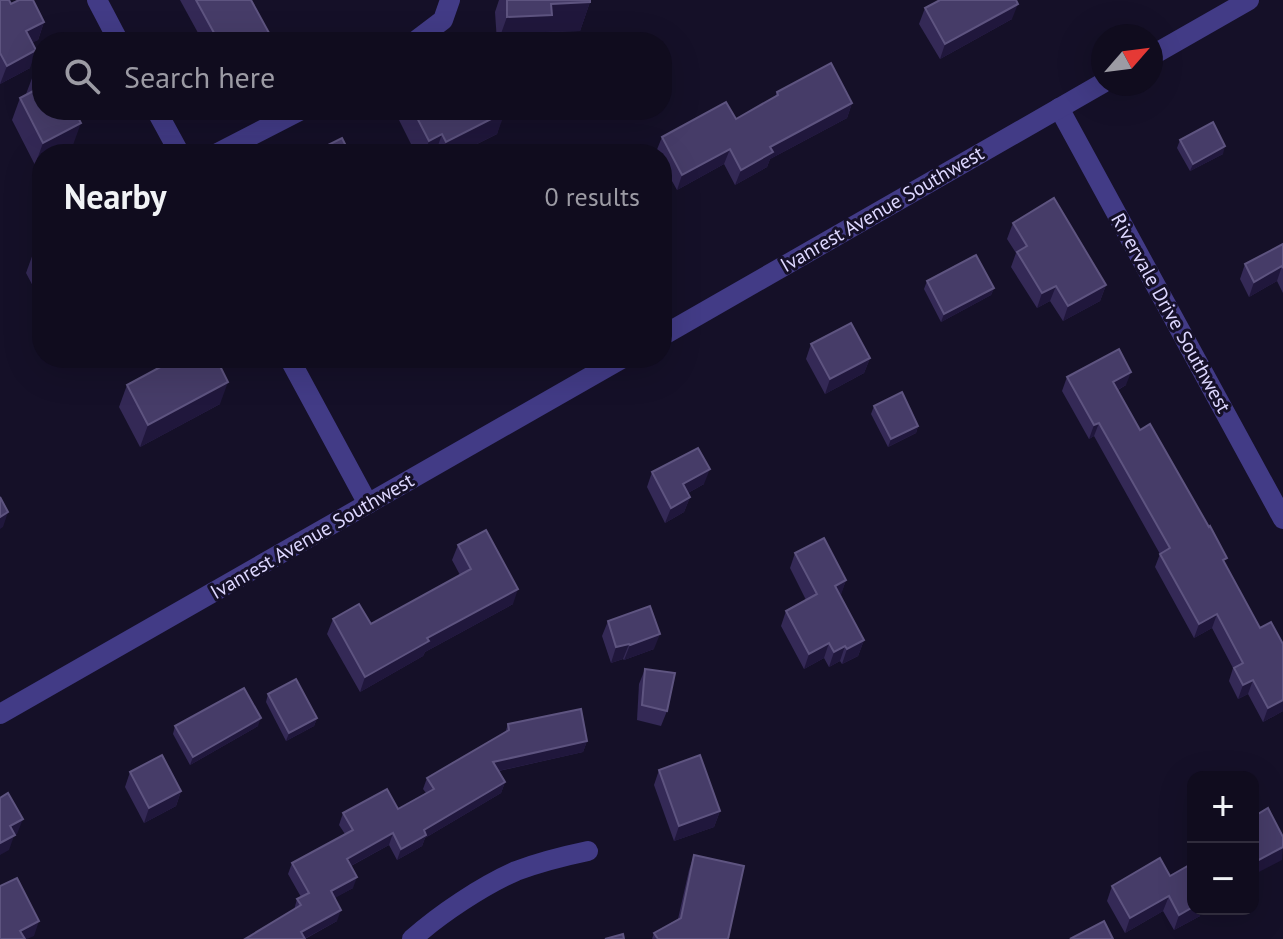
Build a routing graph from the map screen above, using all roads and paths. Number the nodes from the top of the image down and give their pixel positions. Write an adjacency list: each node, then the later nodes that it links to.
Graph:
1 (97, 0): 4 (street)
2 (450, 0): 5 (street)
3 (1249, 0): 6 (street)
4 (114, 32)
5 (427, 32)
6 (1163, 49)
7 (1091, 90): 8 (street, Ivanrest Avenue Southwest)
8 (1059, 108): 13 (street, Ivanrest Avenue Southwest); 17 (street, Rivervale Drive Southwest)
9 (161, 120): 11 (street)
10 (282, 120): 12 (street)
11 (175, 144)
12 (235, 144)
13 (672, 330)
14 (294, 368): 16 (street)
15 (606, 368): 16 (street, Ivanrest Avenue Southwest)
16 (368, 504): 18 (street, Ivanrest Avenue Southwest)
17 (1283, 519)
18 (0, 714)
19 (588, 851): 20 (street)
20 (412, 939)

